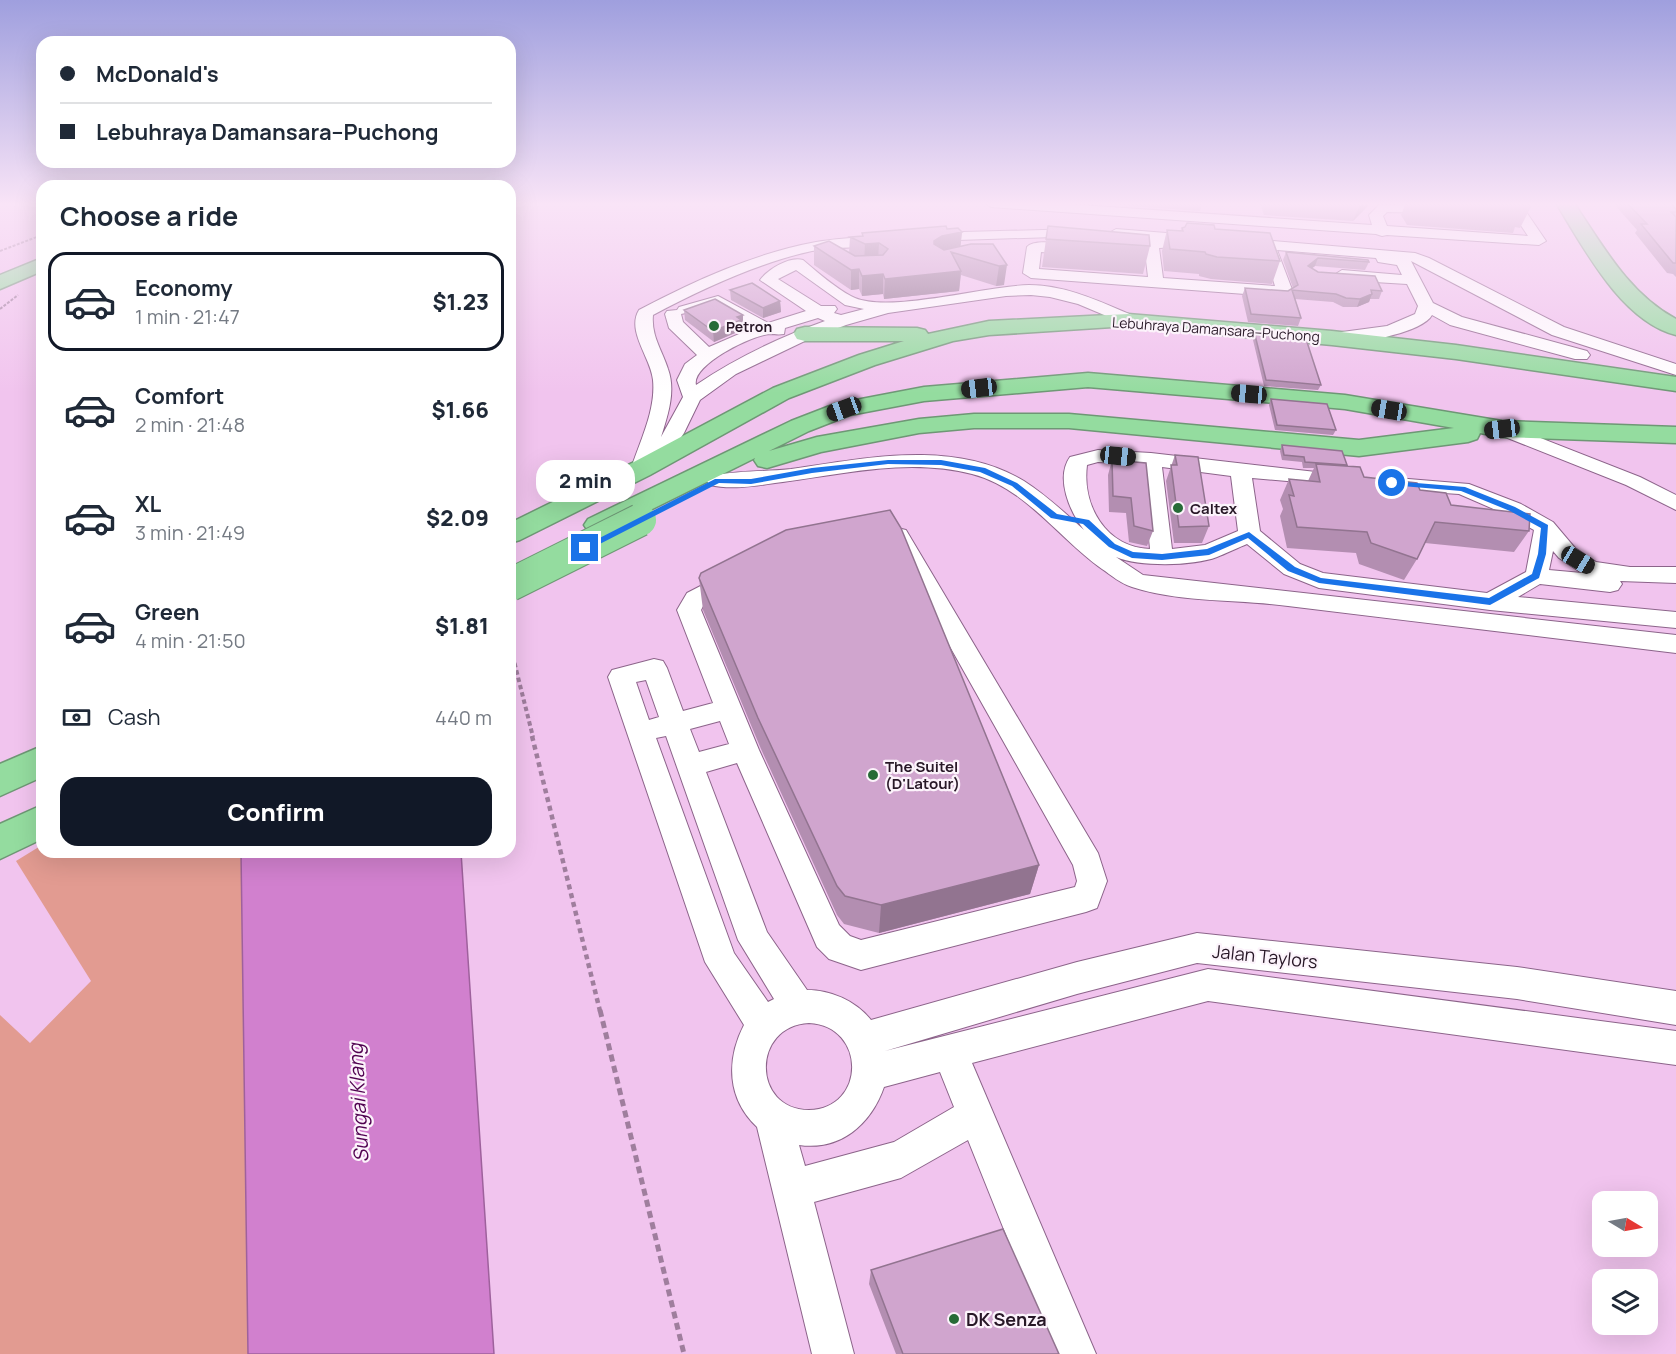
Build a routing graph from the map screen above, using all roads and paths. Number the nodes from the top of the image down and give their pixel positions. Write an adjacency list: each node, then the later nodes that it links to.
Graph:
1 (753, 266): 37 (street)
2 (791, 266): 13 (street)
3 (802, 266): 17 (street)
4 (1032, 266): 15 (street)
5 (1151, 266): 15 (street)
6 (1276, 266): 15 (street)
7 (1406, 266): 14 (street)
8 (1434, 266): 31 (street)
9 (1608, 266): 26 (highway)
10 (1628, 266): 22 (highway)
11 (36, 267): 16 (highway)
12 (1326, 274): 14 (street)
13 (768, 280): 20 (street); 21 (street)
14 (1413, 280): 18 (street)
15 (1156, 282)
16 (0, 283)
17 (851, 302): 19 (street); 20 (street)
18 (1426, 306): 29 (street); 32 (street)
19 (887, 308): 23 (street); 24 (street)
20 (819, 312): 24 (street); 25 (street)
21 (674, 314): 25 (street); 30 (street)
22 (1676, 318)
23 (1128, 320): 28 (highway, Lebuhraya Damansara–Puchong); 29 (highway, Lebuhraya Damansara–Puchong)
24 (840, 321): 27 (street)
25 (765, 328): 27 (street); 30 (street)
26 (1676, 328)
27 (805, 334): 28 (highway); 33 (street)
28 (949, 335): 37 (highway, Lebuhraya Damansara–Puchong)
29 (1332, 338): 32 (highway, Lebuhraya Damansara–Puchong)
30 (707, 355): 33 (street)
31 (1676, 370)
32 (1676, 383)
33 (692, 397): 37 (street)
34 (1502, 429): 35 (highway); 39 (highway); 40 (street); 41 (highway)
35 (1676, 435)
36 (1152, 459): 38 (street); 43 (street); 47 (street)
37 (648, 465): 45 (highway, Lebuhraya Damansara–Puchong)
38 (1241, 471): 44 (street); 46 (street)
39 (717, 481): 41 (highway); 42 (street)
40 (1676, 503)
41 (633, 515): 48 (highway); 51 (highway, bridge)
42 (1054, 516): 43 (street); 55 (street)
43 (1086, 522): 47 (street)
44 (1545, 527): 49 (street); 50 (street)
45 (516, 531)
46 (1249, 534): 47 (street); 53 (street)
47 (1162, 557)
48 (516, 565)
49 (1676, 575)
50 (1536, 576): 52 (street); 53 (street)
51 (516, 582)
52 (1676, 592)
53 (1490, 602): 54 (street)
54 (1676, 621)
55 (1676, 644)
56 (516, 665): 80 (path)
57 (728, 709): 58 (street); 60 (street); 60 (street)
58 (674, 723): 59 (street); 59 (street); 64 (street)
59 (640, 733): 72 (street)
60 (745, 750): 64 (street)
61 (36, 752): 62 (highway)
62 (0, 761)
63 (36, 763): 65 (highway)
64 (689, 766): 70 (street)
65 (0, 781)
66 (36, 802): 67 (highway)
67 (0, 820)
68 (36, 824): 69 (highway)
69 (0, 843)
70 (798, 1006): 72 (street); 73 (street)
71 (1676, 1008): 73 (street, Jalan Taylors)
72 (764, 1026): 78 (street)
73 (863, 1039): 76 (street)
74 (1676, 1048): 75 (street)
75 (950, 1053): 76 (street); 77 (street)
76 (869, 1074): 78 (street)
77 (976, 1115): 79 (street); 82 (street)
78 (774, 1120): 79 (street)
79 (792, 1189): 81 (street)
80 (684, 1354)
81 (833, 1354)
82 (1075, 1354)

